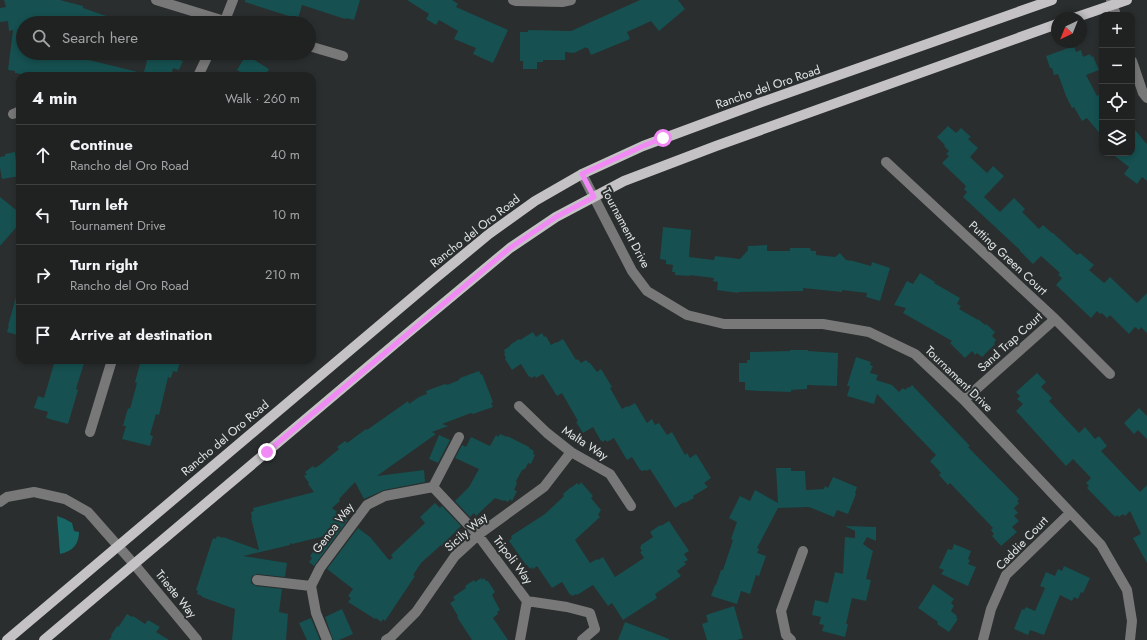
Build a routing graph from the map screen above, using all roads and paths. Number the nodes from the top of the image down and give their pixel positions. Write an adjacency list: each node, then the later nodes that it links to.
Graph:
1 (156, 0): 10 (street)
2 (233, 0): 11 (street)
3 (513, 0): 4 (street)
4 (571, 0)
5 (1052, 0): 20 (main road, Rancho del Oro Road)
6 (1127, 0): 7 (main road)
7 (1111, 2): 8 (main road); 9 (street)
8 (1087, 12)
9 (1115, 12)
10 (207, 16)
11 (228, 16)
12 (1051, 26): 21 (main road)
13 (316, 48): 14 (street)
14 (343, 56)
15 (206, 60): 17 (street)
16 (1135, 70): 18 (street)
17 (200, 72)
18 (1147, 98)
19 (886, 162): 22 (street, Putting Green Court)
20 (582, 174): 21 (street, Tournament Drive); 35 (main road, Rancho del Oro Road)
21 (594, 197): 25 (street, Tournament Drive); 37 (main road)
22 (1055, 319): 24 (street, Putting Green Court); 25 (street, Sand Trap Court)
23 (111, 364): 27 (street)
24 (1110, 374)
25 (964, 400): 33 (street, Tournament Drive)
26 (519, 406): 29 (street, Malta Way)
27 (90, 432)
28 (459, 437): 30 (street)
29 (571, 452): 32 (street, Malta Way); 34 (street, Sicily Way)
30 (433, 487): 34 (street); 39 (street, Genoa Way)
31 (0, 502): 35 (street, Trieste Way)
32 (631, 506)
33 (1070, 513): 49 (street, Caddie Court); 50 (street, Tournament Drive)
34 (478, 535): 40 (street, Tripoli Way); 45 (street, Sicily Way)
35 (118, 546): 37 (street, Trieste Way); 41 (main road, Rancho del Oro Road)
36 (803, 552): 48 (street)
37 (134, 564): 42 (main road); 43 (street, Trieste Way)
38 (257, 580): 39 (street)
39 (311, 586): 44 (street)
40 (527, 601): 46 (street, Tripoli Way); 47 (street, Tripoli Way)
41 (7, 640)
42 (44, 640)
43 (197, 640)
44 (327, 640)
45 (386, 640)
46 (520, 640)
47 (582, 640)
48 (792, 640)
49 (983, 640)
50 (1130, 640)

